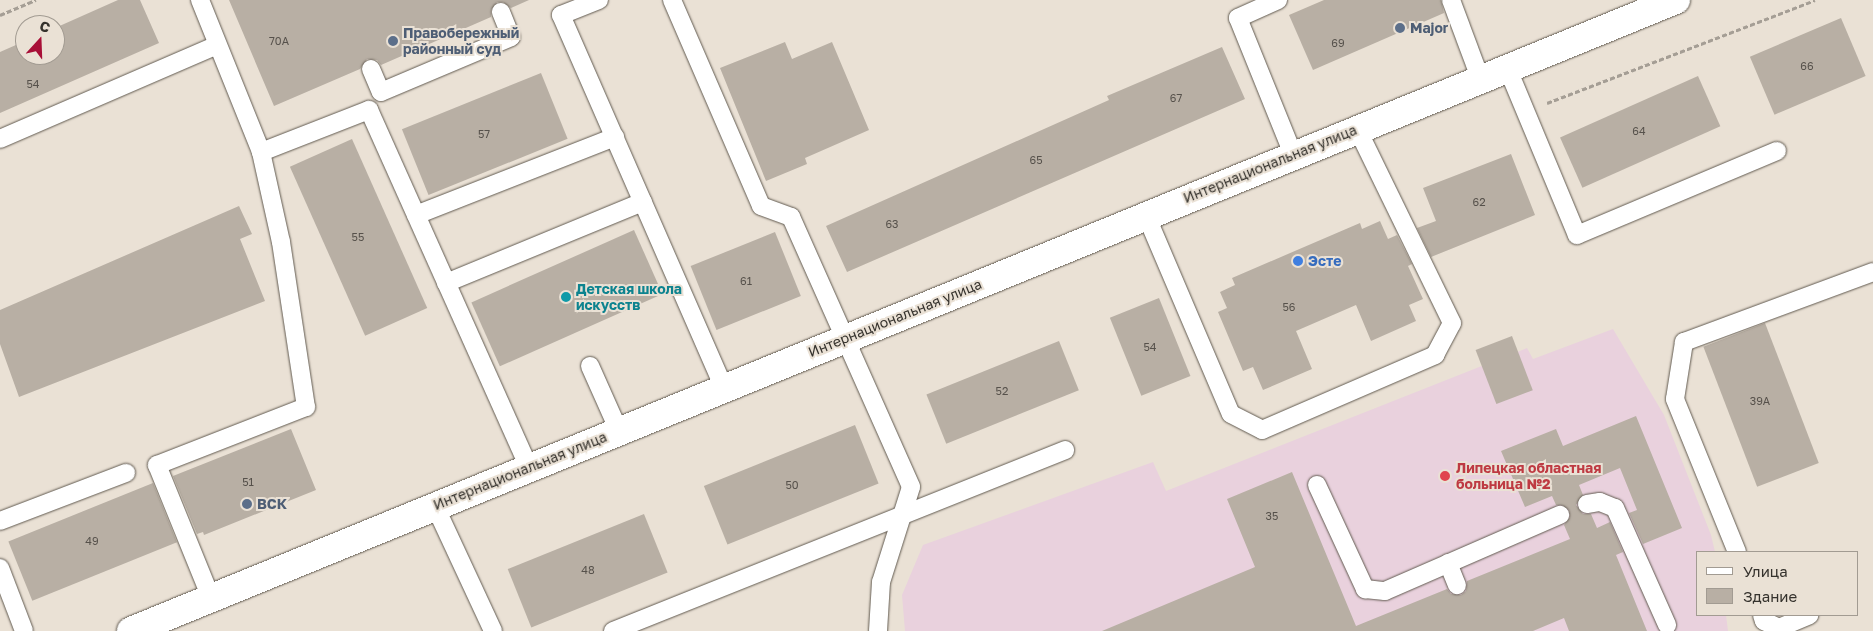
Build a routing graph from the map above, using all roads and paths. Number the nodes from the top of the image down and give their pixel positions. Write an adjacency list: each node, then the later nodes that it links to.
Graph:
1 (36, 0): 10 (path)
2 (200, 0): 11 (lane)
3 (599, 0): 17 (lane)
4 (672, 0): 27 (lane)
5 (1278, 0): 21 (lane)
6 (1451, 0): 14 (lane)
7 (1815, 0): 15 (path)
8 (1665, 1): 12 (street, Интернациональная улица)
9 (501, 12): 13 (lane)
10 (0, 15)
11 (217, 45): 18 (lane); 20 (lane)
12 (1507, 67): 14 (street, Интернациональная улица); 15 (lane)
13 (371, 69)
14 (1480, 78): 16 (street, Интернациональная улица)
15 (1525, 111): 19 (lane)
16 (1357, 128): 21 (street, Интернациональная улица); 23 (lane)
17 (615, 137): 22 (lane); 24 (lane)
18 (0, 139)
19 (1777, 151)
20 (261, 152): 24 (lane); 44 (lane)
21 (1293, 154): 23 (street, Интернациональная улица)
22 (643, 202): 26 (lane); 29 (lane)
23 (1146, 215): 27 (street, Интернациональная улица)
24 (416, 216): 26 (lane)
25 (1873, 272): 40 (lane)
26 (446, 283): 32 (lane)
27 (846, 337): 29 (street, Интернациональная улица); 37 (lane)
28 (590, 366): 30 (lane)
29 (724, 388): 30 (street, Интернациональная улица)
30 (619, 431): 32 (street, Интернациональная улица)
31 (1065, 450): 37 (lane)
32 (529, 468): 36 (street, Интернациональная улица)
33 (126, 473): 39 (lane)
34 (1317, 485): 41 (lane)
35 (1587, 504): 47 (lane)
36 (435, 506): 44 (street, Интернациональная улица); 50 (lane)
37 (902, 515): 51 (lane); 52 (lane)
38 (1560, 515): 41 (lane)
39 (0, 521)
40 (1737, 551)
41 (1448, 563): 43 (lane)
42 (0, 568): 48 (lane)
43 (1457, 585)
44 (211, 598): 49 (street, Интернациональная улица)
45 (1762, 616): 46 (lane)
46 (1807, 616)
47 (1667, 625)
48 (24, 631)
49 (131, 631)
50 (493, 631)
51 (613, 631)
52 (878, 631)

